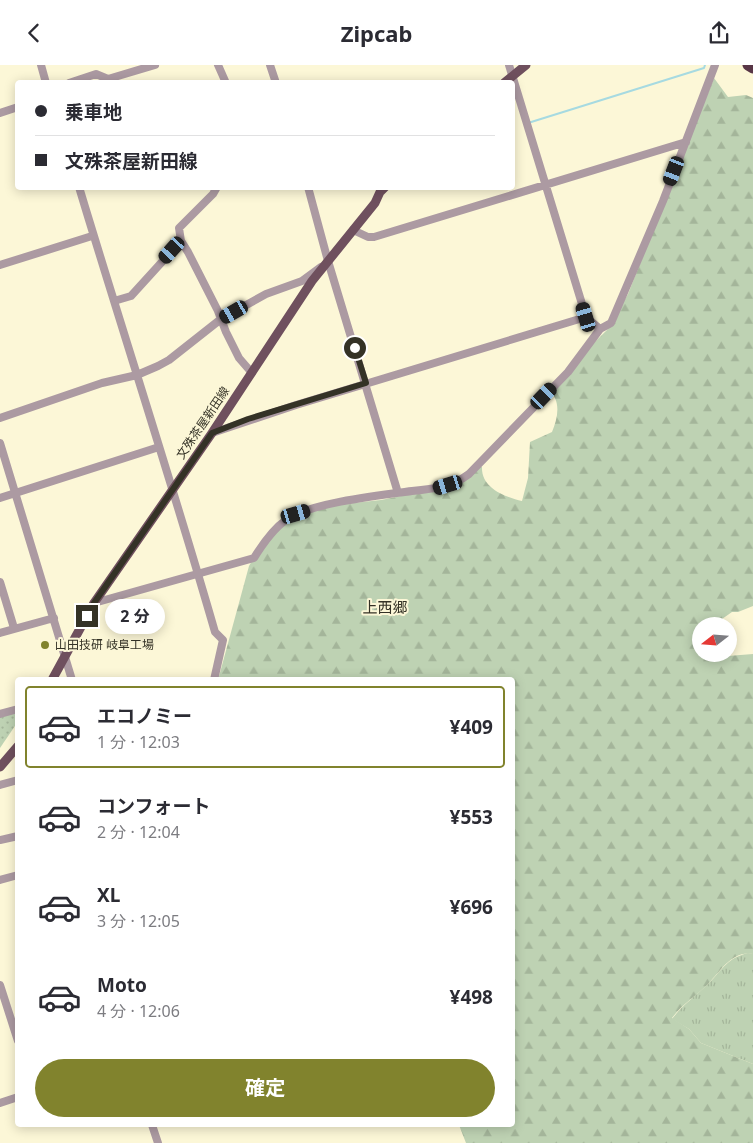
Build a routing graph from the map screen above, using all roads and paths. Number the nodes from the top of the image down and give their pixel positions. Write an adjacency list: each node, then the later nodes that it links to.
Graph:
1 (41, 65): 10 (street)
2 (155, 65): 11 (street)
3 (218, 65): 12 (street)
4 (270, 65): 13 (street)
5 (509, 65): 14 (street)
6 (526, 65): 14 (main road)
7 (715, 65): 18 (street)
8 (748, 65): 9 (highway)
9 (753, 68)
10 (45, 80)
11 (78, 80)
12 (225, 80)
13 (275, 80)
14 (508, 80)
15 (515, 100): 19 (street)
16 (15, 108): 17 (street)
17 (0, 113)
18 (686, 142): 19 (street); 32 (street)
19 (545, 184): 24 (street); 30 (street)
20 (80, 190): 25 (street)
21 (215, 190): 26 (street)
22 (309, 190): 27 (street)
23 (382, 190): 24 (main road, 文殊茶屋新田線)
24 (353, 230): 27 (main road, 文殊茶屋新田線)
25 (92, 236): 28 (street); 29 (street)
26 (180, 241): 29 (street); 31 (street)
27 (328, 261): 31 (street); 33 (main road, 文殊茶屋新田線); 35 (street)
28 (0, 265)
29 (114, 301): 34 (street)
30 (586, 317): 32 (street); 35 (street)
31 (221, 319): 33 (street); 34 (street)
32 (600, 329): 42 (street)
33 (252, 373): 37 (main road, 文殊茶屋新田線)
34 (136, 375): 36 (street); 39 (street)
35 (366, 383): 37 (street); 42 (street)
36 (0, 418)
37 (212, 433): 40 (main road, 文殊茶屋新田線)
38 (0, 443): 41 (street)
39 (159, 447): 40 (street); 41 (street)
40 (173, 489): 44 (street); 46 (main road, 文殊茶屋新田線)
41 (15, 493): 43 (street); 47 (street)
42 (398, 493): 44 (street)
43 (0, 498)
44 (198, 573): 46 (street); 53 (street)
45 (0, 582): 48 (street)
46 (94, 603): 50 (main road, 文殊茶屋新田線)
47 (54, 618): 48 (street); 50 (street)
48 (14, 629): 49 (street)
49 (0, 633)
50 (65, 656): 51 (main road, 文殊茶屋新田線); 52 (street)
51 (54, 677)
52 (71, 677)
53 (215, 677)
54 (15, 710): 55 (street)
55 (0, 714)
56 (15, 750): 57 (main road)
57 (0, 767)
58 (15, 781): 59 (street)
59 (0, 785)
60 (15, 837): 61 (street)
61 (0, 840)
62 (15, 876): 63 (street)
63 (0, 880)
64 (0, 985): 65 (street)
65 (15, 1032)
66 (15, 1098): 67 (street)
67 (0, 1103)
68 (153, 1127): 69 (street)
69 (158, 1143)

